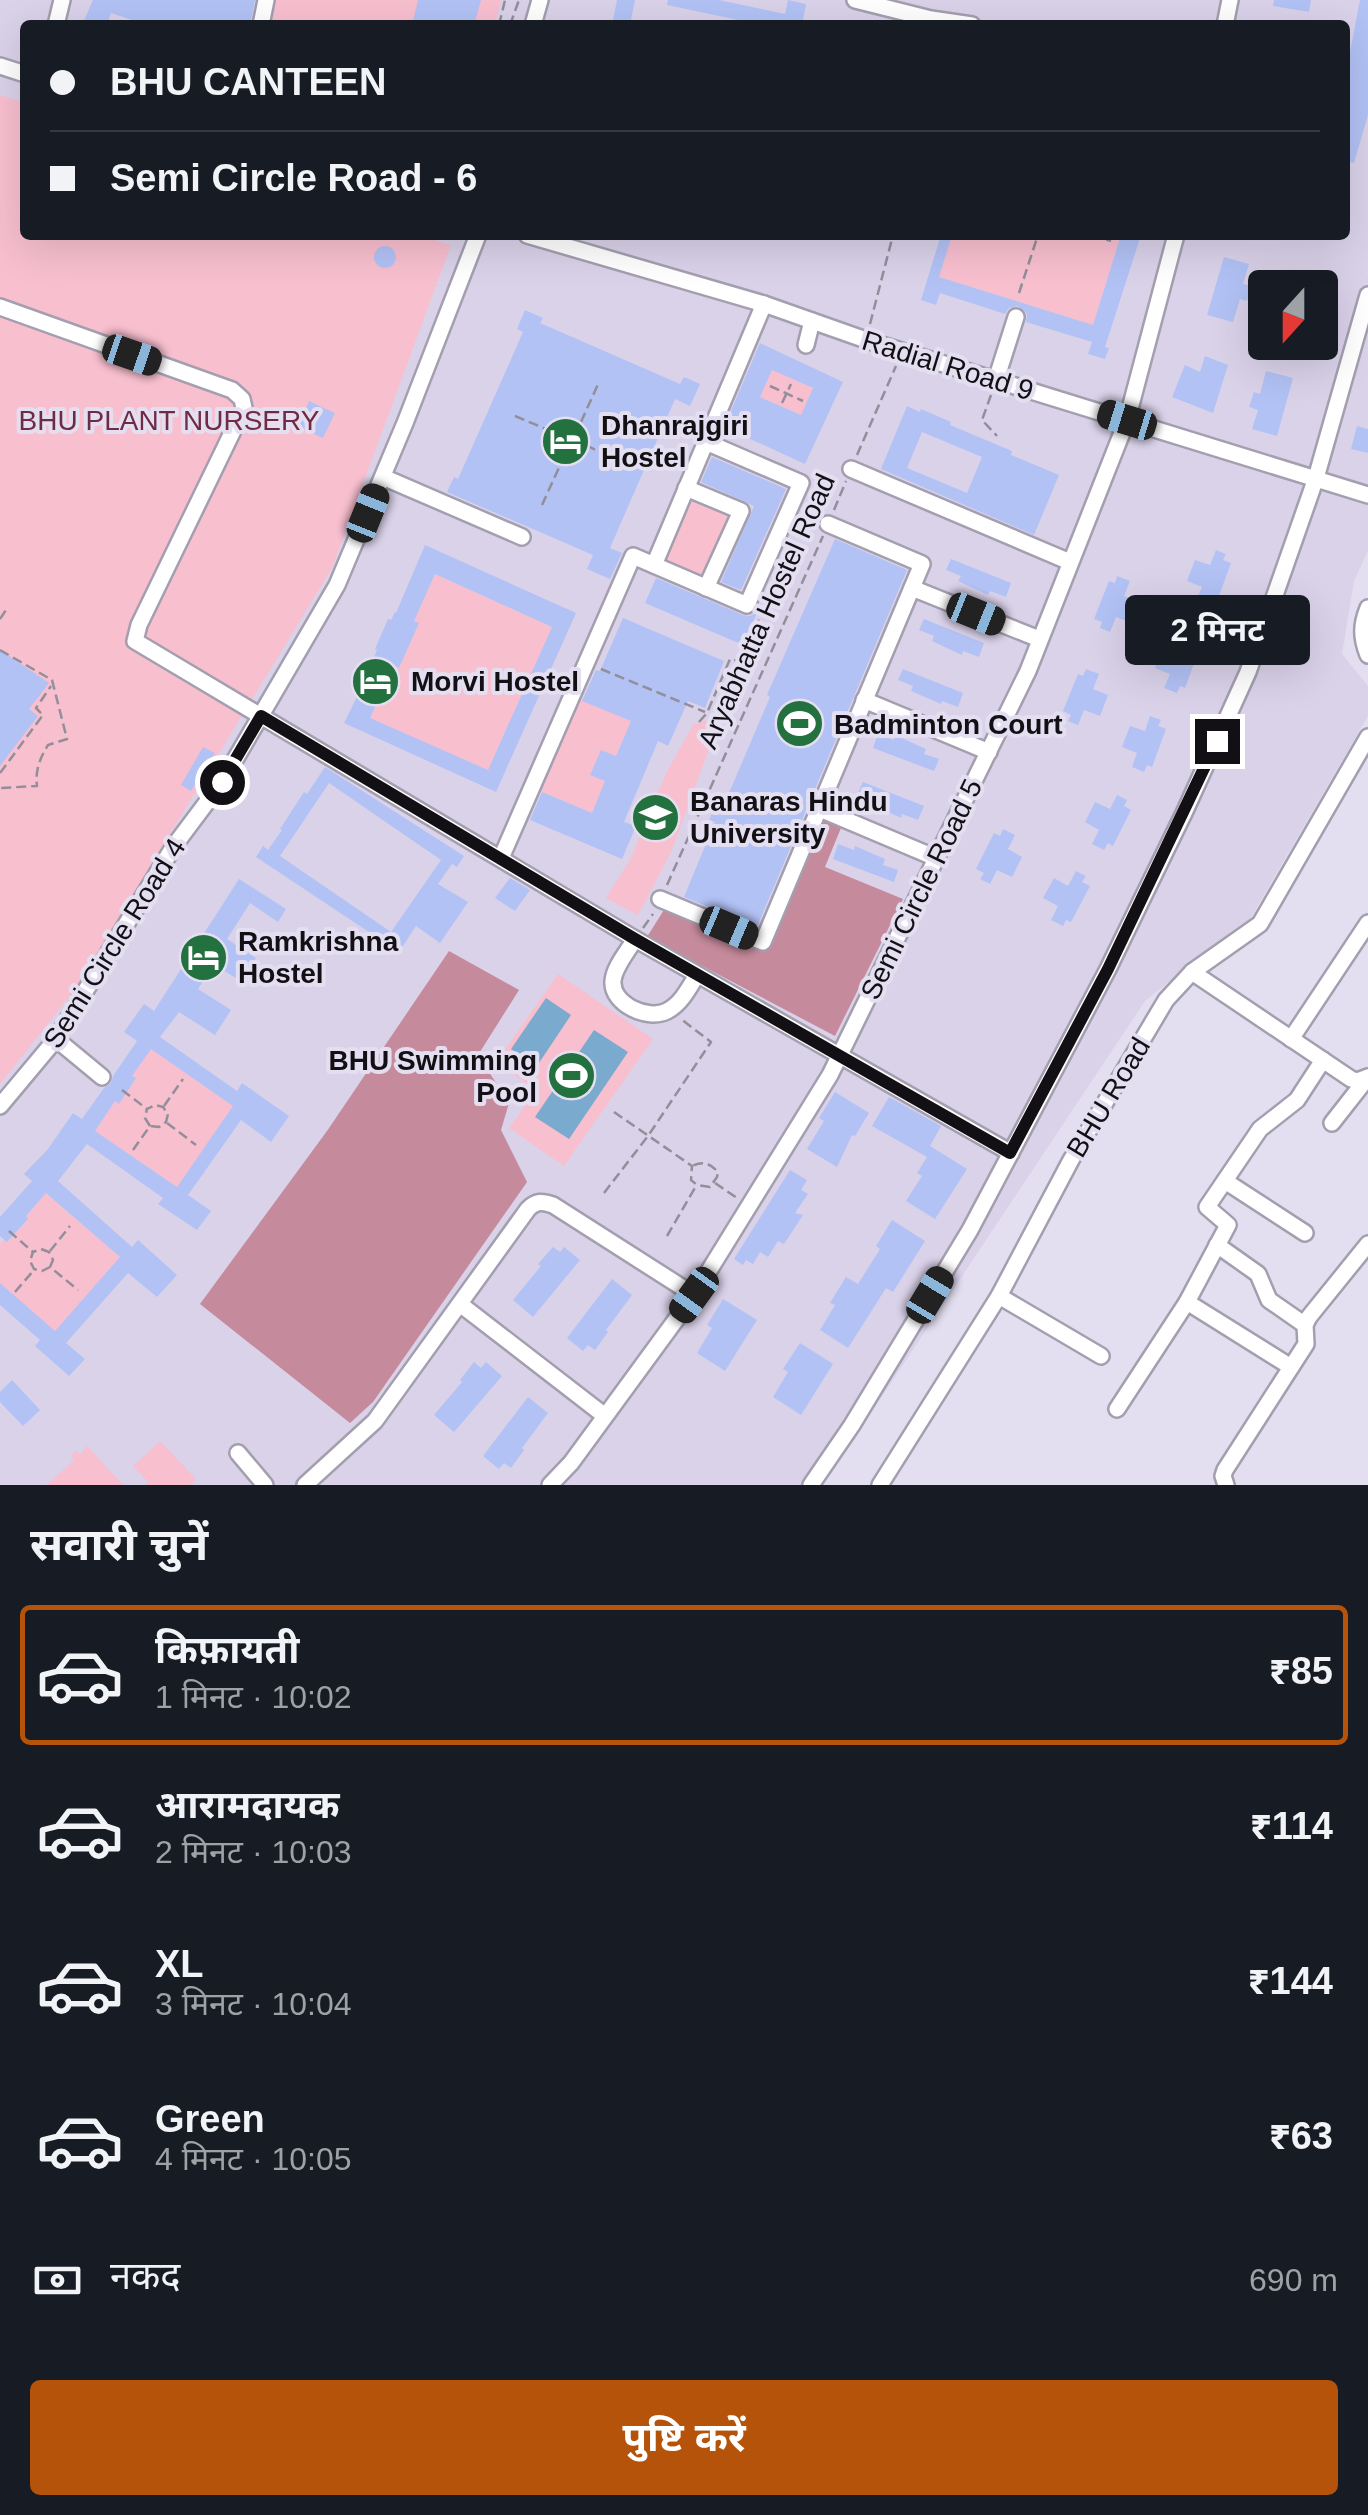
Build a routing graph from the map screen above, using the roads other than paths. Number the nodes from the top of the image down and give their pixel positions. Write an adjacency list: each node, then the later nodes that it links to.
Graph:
1 (855, 0): 2 (street)
2 (937, 20)
3 (467, 240): 13 (street)
4 (476, 240): 13 (street, Semi Circle Road 4)
5 (544, 240): 8 (street, Radial Road 9)
6 (1175, 240): 15 (street, Semi Circle Road 5)
7 (1368, 295): 19 (street)
8 (764, 304): 11 (street, Radial Road 9); 16 (street)
9 (0, 308): 32 (street)
10 (1016, 317): 14 (street)
11 (812, 321): 12 (street); 14 (street, Radial Road 9)
12 (806, 346)
13 (430, 359): 18 (street, Semi Circle Road 4)
14 (996, 380): 15 (street, Radial Road 9)
15 (1127, 420): 19 (street, Radial Road 9); 24 (street, Semi Circle Road 5)
16 (706, 442): 20 (street); 26 (street)
17 (851, 469): 24 (street)
18 (382, 477): 23 (street); 32 (street, Semi Circle Road 4)
19 (1316, 478): 21 (street, Radial Road 9); 52 (street)
20 (686, 488): 25 (street); 26 (street)
21 (1368, 495)
22 (828, 524): 27 (street)
23 (522, 537)
24 (1070, 562): 29 (street, Semi Circle Road 5)
25 (654, 565): 26 (street); 37 (street)
26 (706, 588)
27 (912, 588): 29 (street); 31 (street)
28 (1368, 608): 30 (street)
29 (1039, 639): 34 (street, Semi Circle Road 5)
30 (1368, 655)
31 (864, 700): 34 (street); 36 (street)
32 (261, 716): 37 (street); 45 (street, Semi Circle Road 4)
33 (1368, 737): 35 (street, BHU Road)
34 (989, 752): 38 (street, Semi Circle Road 5)
35 (1363, 756): 42 (street, BHU Road)
36 (820, 809): 38 (street); 39 (street)
37 (500, 858): 41 (street)
38 (936, 858): 46 (street, Semi Circle Road 5)
39 (660, 899)
40 (1368, 923): 44 (street)
41 (635, 939): 43 (street); 43 (street)
42 (1192, 972): 44 (street); 58 (street, BHU Road)
43 (697, 975): 46 (street)
44 (1291, 1038): 47 (street)
45 (56, 1040): 48 (street); 50 (street, Semi Circle Road 4)
46 (839, 1056): 52 (street); 57 (street, Semi Circle Road 5)
47 (1323, 1060): 49 (street); 53 (street)
48 (102, 1077)
49 (1368, 1077): 51 (street)
50 (0, 1106)
51 (1332, 1123)
52 (1010, 1153): 70 (street)
53 (1225, 1181): 54 (street); 56 (street)
54 (1305, 1233)
55 (1368, 1244): 61 (street)
56 (1217, 1245): 59 (street); 61 (street)
57 (694, 1295): 60 (street); 65 (street, Semi Circle Road 5)
58 (999, 1296): 62 (street); 71 (street, BHU Road)
59 (1187, 1302): 63 (street); 64 (street)
60 (460, 1304): 65 (street); 68 (street)
61 (1306, 1325): 63 (street)
62 (1100, 1356)
63 (1291, 1367): 72 (street)
64 (1118, 1409)
65 (605, 1416): 69 (street, Semi Circle Road 5)
66 (238, 1453): 67 (street)
67 (265, 1485)
68 (305, 1485)
69 (550, 1485)
70 (812, 1485)
71 (880, 1485)
72 (1226, 1485)

